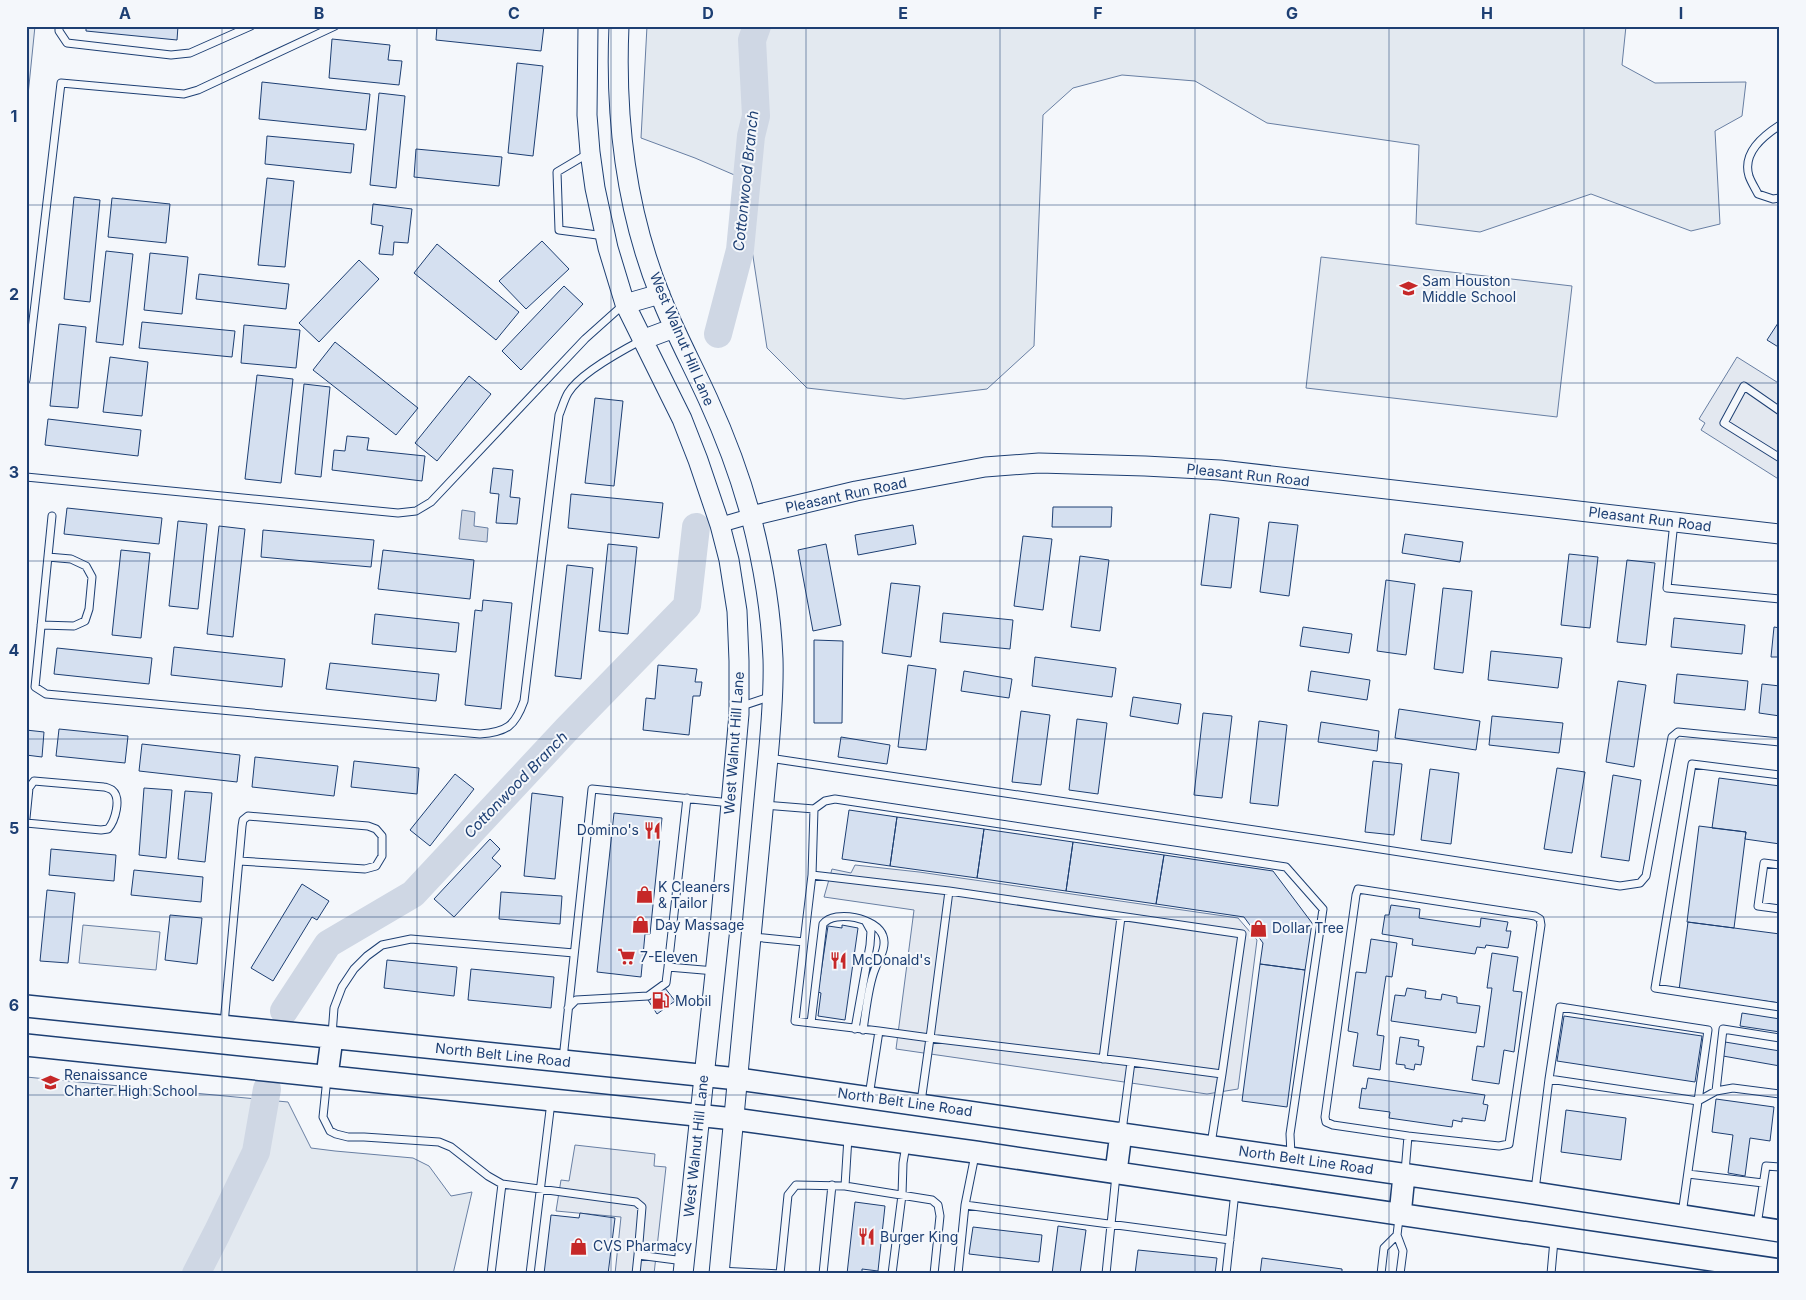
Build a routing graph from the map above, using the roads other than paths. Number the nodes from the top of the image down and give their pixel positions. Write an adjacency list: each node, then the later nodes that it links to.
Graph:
1 (59, 26): 2 (lane)
2 (251, 26)
3 (335, 26): 14 (lane)
4 (588, 26): 7 (main road, West Walnut Hill Lane)
5 (619, 26): 10 (main road, West Walnut Hill Lane)
6 (1780, 125): 8 (lane)
7 (590, 152): 9 (main road, West Walnut Hill Lane); 9 (lane)
8 (1780, 198)
9 (605, 236): 11 (main road, West Walnut Hill Lane)
10 (660, 294): 11 (main road); 12 (main road, West Walnut Hill Lane)
11 (625, 304): 13 (main road, West Walnut Hill Lane); 17 (lane)
12 (674, 328): 13 (main road); 19 (main road, West Walnut Hill Lane)
13 (642, 340): 21 (main road, West Walnut Hill Lane); 25 (lane)
14 (26, 380)
15 (1780, 411): 16 (lane)
16 (1780, 458)
17 (26, 477)
18 (52, 516): 23 (lane)
19 (751, 516): 20 (main road, Pleasant Run Road); 21 (street, Pleasant Run Road); 26 (main road, West Walnut Hill Lane)
20 (1674, 522): 22 (main road, Pleasant Run Road); 24 (lane)
21 (720, 525): 27 (main road, West Walnut Hill Lane)
22 (1780, 534)
23 (48, 557): 25 (lane); 25 (lane)
24 (1780, 599)
25 (41, 625)
26 (772, 696): 27 (lane); 29 (main road, West Walnut Hill Lane)
27 (739, 707): 32 (main road, West Walnut Hill Lane)
28 (1780, 742): 29 (lane)
29 (768, 758): 33 (main road, West Walnut Hill Lane)
30 (1780, 775): 50 (lane)
31 (687, 798): 32 (lane); 46 (lane); 47 (lane)
32 (731, 803): 33 (main road); 48 (main road, West Walnut Hill Lane)
33 (764, 805): 34 (lane); 44 (main road, West Walnut Hill Lane)
34 (814, 809): 39 (lane); 82 (lane)
35 (26, 818): 36 (lane)
36 (26, 823)
37 (238, 861): 37 (lane); 53 (lane)
38 (1780, 865): 41 (lane)
39 (812, 875): 40 (lane); 45 (lane)
40 (949, 891): 42 (lane); 57 (lane)
41 (1780, 909)
42 (1121, 917): 60 (lane); 64 (lane)
43 (866, 922): 52 (lane); 54 (lane); 54 (lane)
44 (752, 937): 45 (lane); 66 (main road, West Walnut Hill Lane)
45 (804, 942): 52 (lane)
46 (574, 953): 51 (lane); 56 (lane)
47 (668, 967): 48 (lane); 51 (lane)
48 (715, 971): 63 (main road, West Walnut Hill Lane)
49 (26, 1006): 53 (main road, North Belt Line Road)
50 (1780, 1006)
51 (568, 1008): 61 (lane)
52 (811, 1023): 54 (lane)
53 (224, 1027): 56 (main road, North Belt Line Road)
54 (859, 1029): 55 (lane)
55 (879, 1031): 57 (lane); 70 (lane)
56 (332, 1038): 61 (main road, North Belt Line Road); 65 (main road)
57 (930, 1038): 60 (lane); 73 (lane)
58 (1780, 1038): 68 (lane)
59 (26, 1046): 65 (main road)
60 (1103, 1059): 62 (lane)
61 (563, 1061): 63 (main road, North Belt Line Road)
62 (1131, 1062): 64 (lane); 76 (lane)
63 (704, 1074): 66 (main road, North Belt Line Road); 74 (main road, West Walnut Hill Lane)
64 (1222, 1074): 80 (lane)
65 (327, 1076): 71 (main road); 87 (lane)
66 (738, 1079): 70 (main road, North Belt Line Road); 75 (main road, West Walnut Hill Lane)
67 (1549, 1079): 72 (lane); 72 (lane); 93 (lane)
68 (1716, 1091): 69 (lane); 72 (lane)
69 (1780, 1094)
70 (869, 1096): 73 (main road, North Belt Line Road)
71 (552, 1100): 74 (main road); 91 (lane)
72 (1698, 1101): 85 (lane)
73 (921, 1104): 76 (main road, North Belt Line Road)
74 (699, 1115): 75 (main road); 104 (main road, West Walnut Hill Lane)
75 (734, 1118): 77 (main road); 106 (main road, West Walnut Hill Lane)
76 (1121, 1133): 80 (main road, North Belt Line Road); 84 (main road)
77 (849, 1134): 79 (main road); 90 (lane)
78 (1408, 1136): 78 (lane); 86 (lane)
79 (907, 1142): 81 (main road); 94 (lane)
80 (1210, 1146): 82 (main road, North Belt Line Road)
81 (976, 1152): 84 (main road); 95 (lane)
82 (1291, 1158): 86 (main road, North Belt Line Road)
83 (1780, 1167): 88 (lane)
84 (1116, 1172): 92 (main road); 97 (lane)
85 (1688, 1174): 88 (lane); 96 (lane)
86 (1404, 1175): 93 (main road, North Belt Line Road); 98 (main road)
87 (502, 1184): 91 (lane); 107 (lane)
88 (1763, 1184): 99 (lane)
89 (832, 1185): 90 (lane); 110 (lane); 111 (lane)
90 (845, 1186): 94 (lane)
91 (541, 1189): 103 (lane); 108 (lane)
92 (1236, 1190): 98 (main road); 102 (lane)
93 (1534, 1193): 96 (main road, North Belt Line Road)
94 (902, 1194): 112 (lane); 113 (lane)
95 (964, 1205): 97 (lane); 114 (lane)
96 (1682, 1216): 99 (main road, North Belt Line Road)
97 (1111, 1224): 102 (lane); 115 (lane)
98 (1398, 1225): 101 (main road); 117 (lane); 118 (lane)
99 (1757, 1228): 100 (main road, North Belt Line Road)
100 (1780, 1231)
101 (1555, 1237): 105 (main road); 119 (lane)
102 (1230, 1240): 116 (lane)
103 (638, 1256): 104 (lane); 109 (lane)
104 (683, 1267)
105 (1780, 1270)
106 (719, 1273): 110 (lane)
107 (491, 1274)
108 (530, 1274)
109 (636, 1274)
110 (780, 1274)
111 (823, 1274)
112 (892, 1274)
113 (934, 1274)
114 (958, 1274)
115 (1106, 1274)
116 (1226, 1274)
117 (1381, 1274)
118 (1400, 1274)
119 (1551, 1274)

